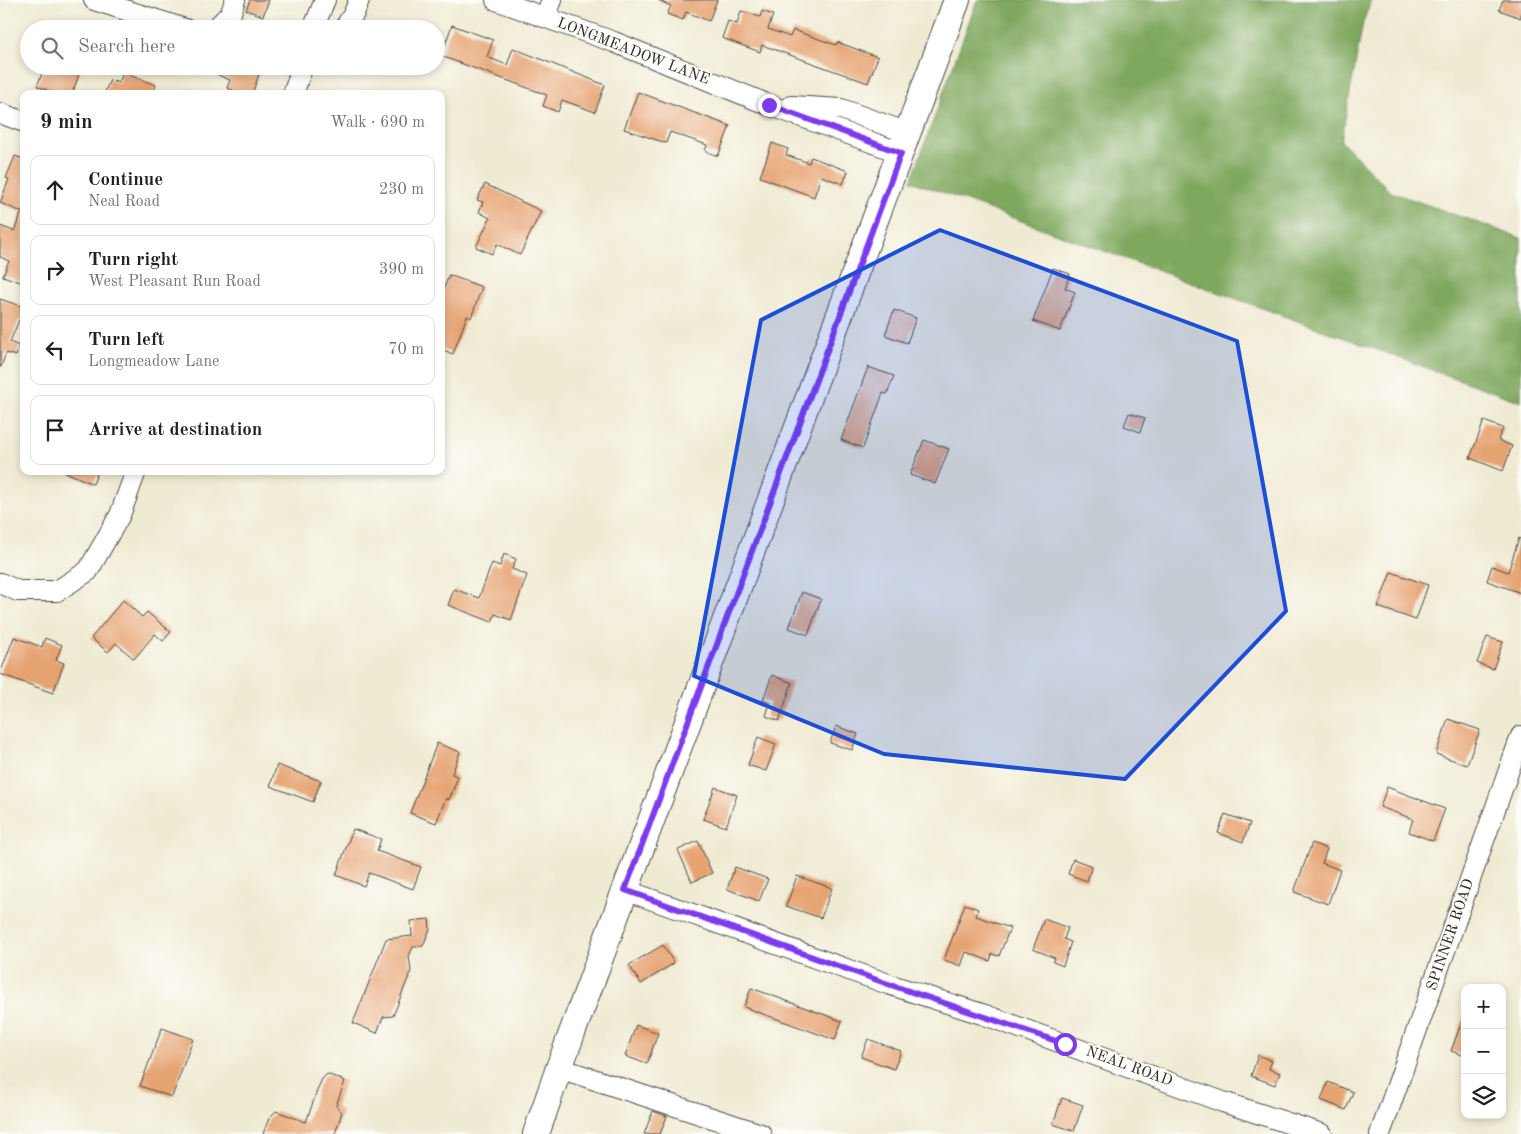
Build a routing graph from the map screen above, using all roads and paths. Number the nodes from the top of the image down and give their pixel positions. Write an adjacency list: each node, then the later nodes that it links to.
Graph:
1 (94, 0): 7 (street)
2 (235, 0): 8 (street)
3 (359, 0): 9 (street)
4 (496, 0): 6 (street, LONGMEADOW LANE)
5 (957, 0): 14 (main road)
6 (548, 9): 14 (street, LONGMEADOW LANE)
7 (157, 20)
8 (224, 20)
9 (349, 20)
10 (300, 75): 11 (street)
11 (294, 90)
12 (0, 113): 13 (street)
13 (20, 120)
14 (905, 143): 18 (main road)
15 (135, 475): 16 (street)
16 (0, 583)
17 (1521, 736): 23 (street, SPINNER ROAD)
18 (625, 890): 19 (main road); 22 (street, NEAL ROAD)
19 (559, 1068): 20 (main road); 21 (street)
20 (536, 1134)
21 (761, 1134)
22 (1322, 1134)
23 (1380, 1134)

